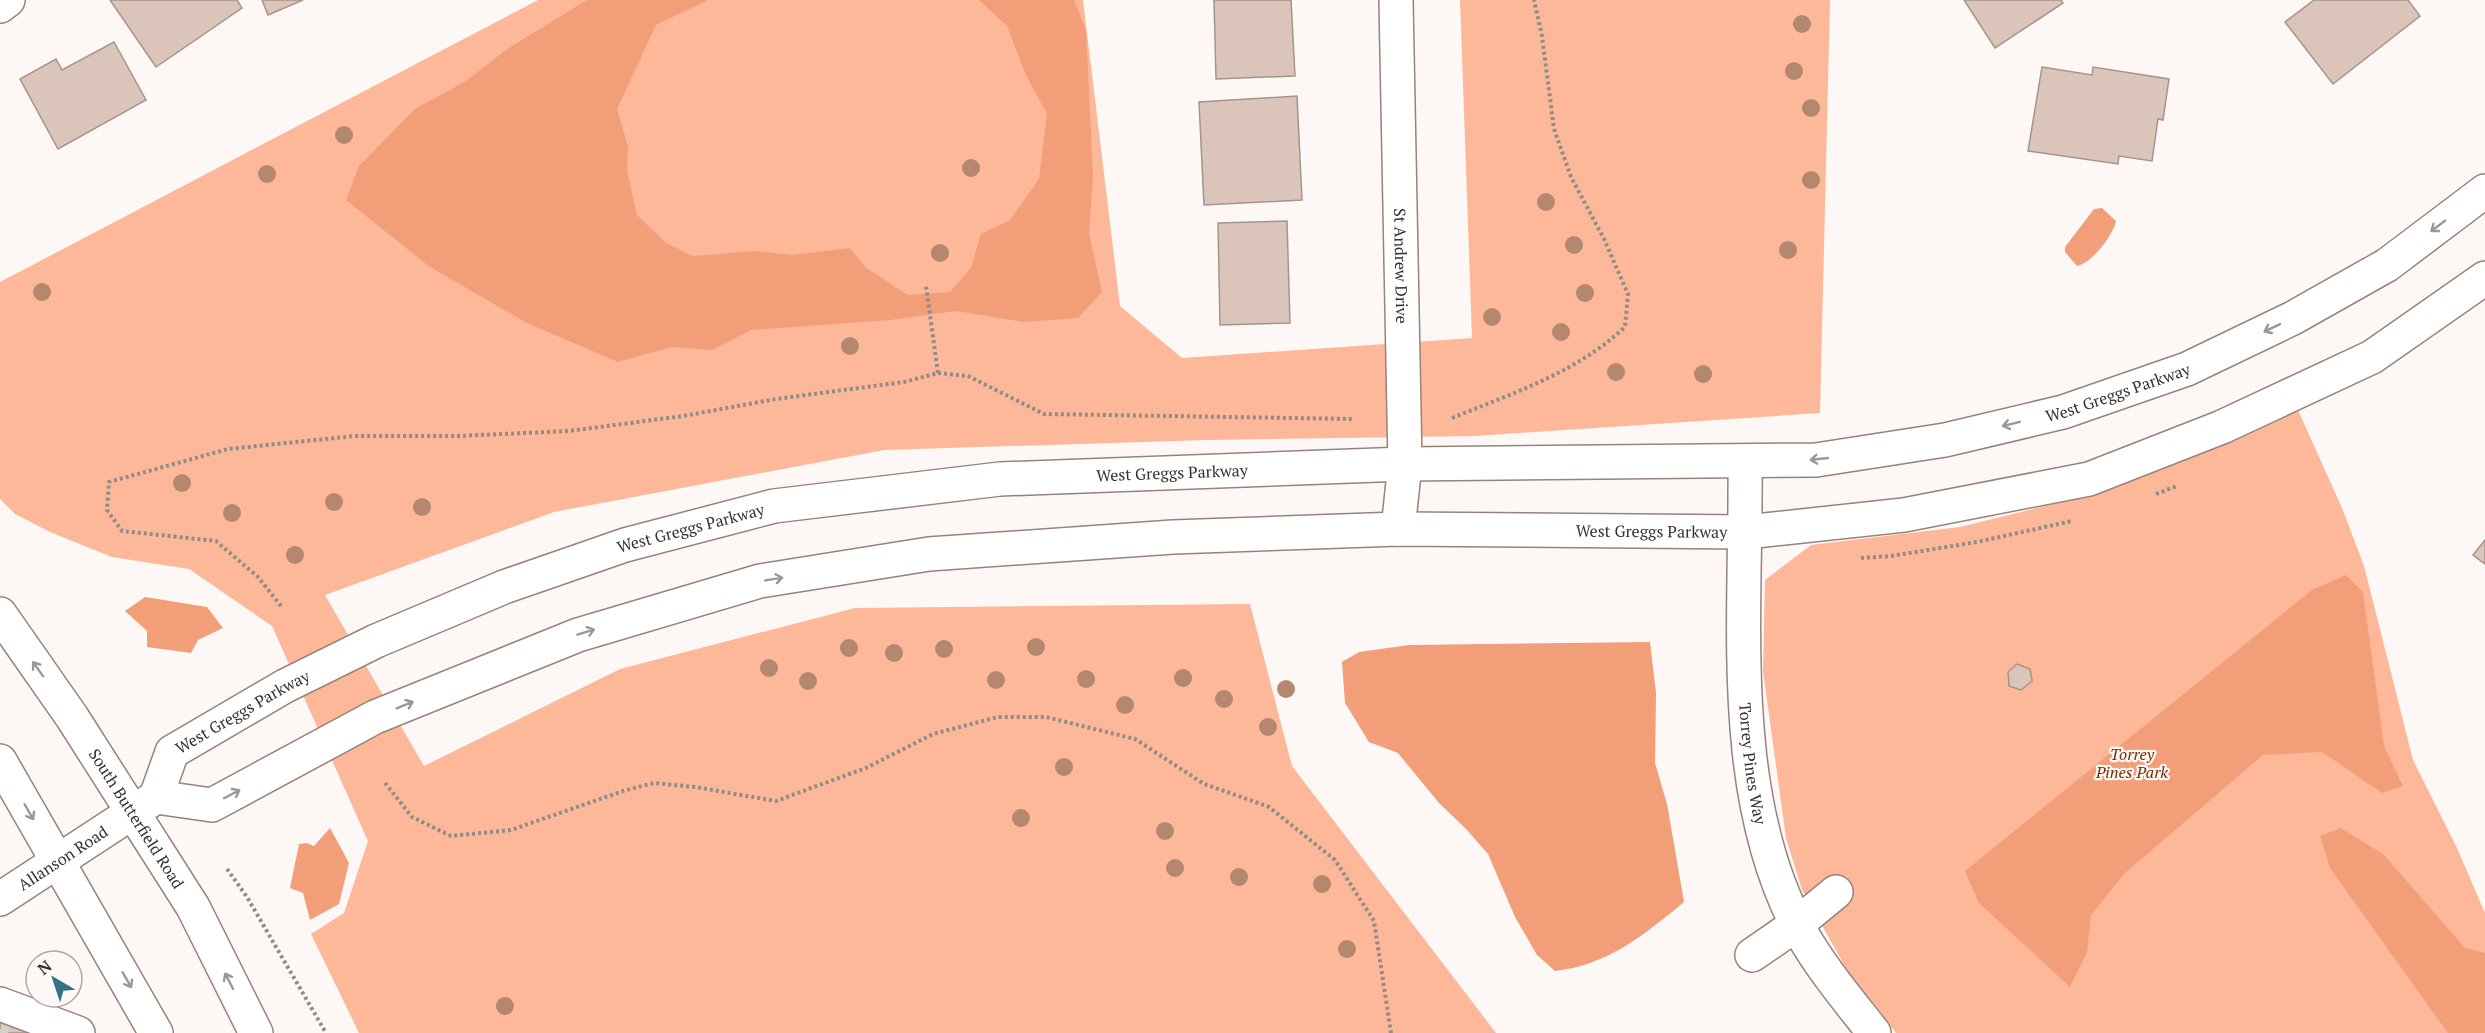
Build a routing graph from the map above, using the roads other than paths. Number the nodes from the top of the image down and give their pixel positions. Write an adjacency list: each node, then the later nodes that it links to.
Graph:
1 (8, 0): 3 (street)
2 (1396, 0): 7 (street, St Andrew Drive)
3 (0, 6)
4 (2485, 191): 6 (street, West Greggs Parkway, one-way to 6)
5 (2485, 278): 9 (street, West Greggs Parkway)
6 (1745, 462): 7 (street, West Greggs Parkway); 9 (street, Torrey Pines Way)
7 (1405, 464): 8 (street, St Andrew Drive); 12 (street, West Greggs Parkway)
8 (1398, 530): 9 (street, West Greggs Parkway); 12 (street, West Greggs Parkway, one-way to 8)
9 (1746, 532): 16 (street, Torrey Pines Way)
10 (0, 614): 12 (street, South Butterfield Road, one-way to 10)
11 (0, 761): 13 (street, one-way to 13)
12 (144, 805): 13 (street, Allanson Road); 21 (street, South Butterfield Road, one-way to 12)
13 (58, 861): 15 (street, Allanson Road); 20 (street, one-way to 20)
14 (1836, 892): 16 (street)
15 (0, 899)
16 (1797, 924): 17 (street); 22 (street, Torrey Pines Way)
17 (1752, 955)
18 (0, 1004): 19 (street)
19 (78, 1033)
20 (156, 1033)
21 (256, 1033)
22 (1874, 1033)

